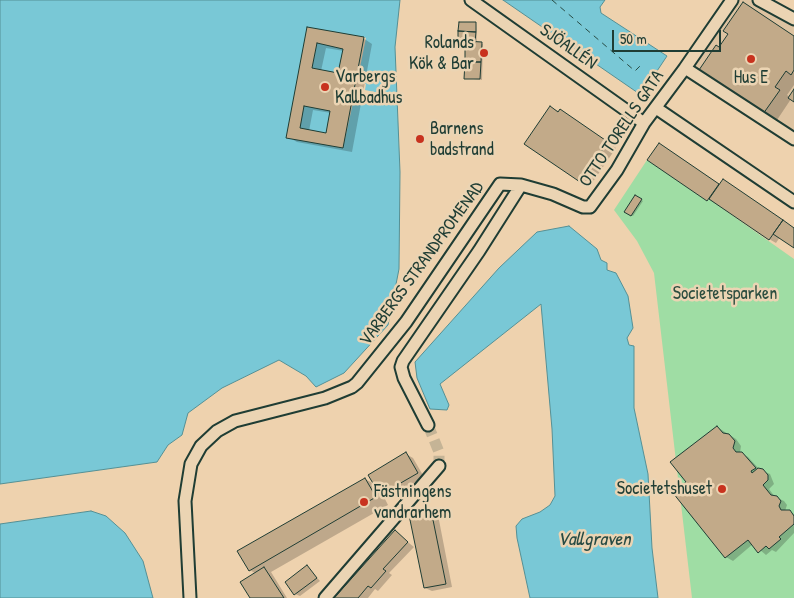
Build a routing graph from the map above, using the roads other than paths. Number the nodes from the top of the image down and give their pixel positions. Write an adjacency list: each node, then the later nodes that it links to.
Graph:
1 (471, 0): 7 (street, SJÖALLÉN)
2 (732, 0): 5 (street)
3 (759, 0): 4 (street)
4 (794, 19)
5 (685, 68): 6 (street, OTTO TORELLS GATA); 8 (street, OTTO TORELLS GATA)
6 (656, 108): 7 (street, OTTO TORELLS GATA); 10 (street)
7 (644, 122): 9 (street, OTTO TORELLS GATA)
8 (794, 139)
9 (521, 184): 11 (street); 13 (street, VARBERGS STRANDPROMENAD)
10 (794, 202)
11 (428, 425)
12 (439, 466): 14 (street)
13 (190, 598)
14 (325, 598)

